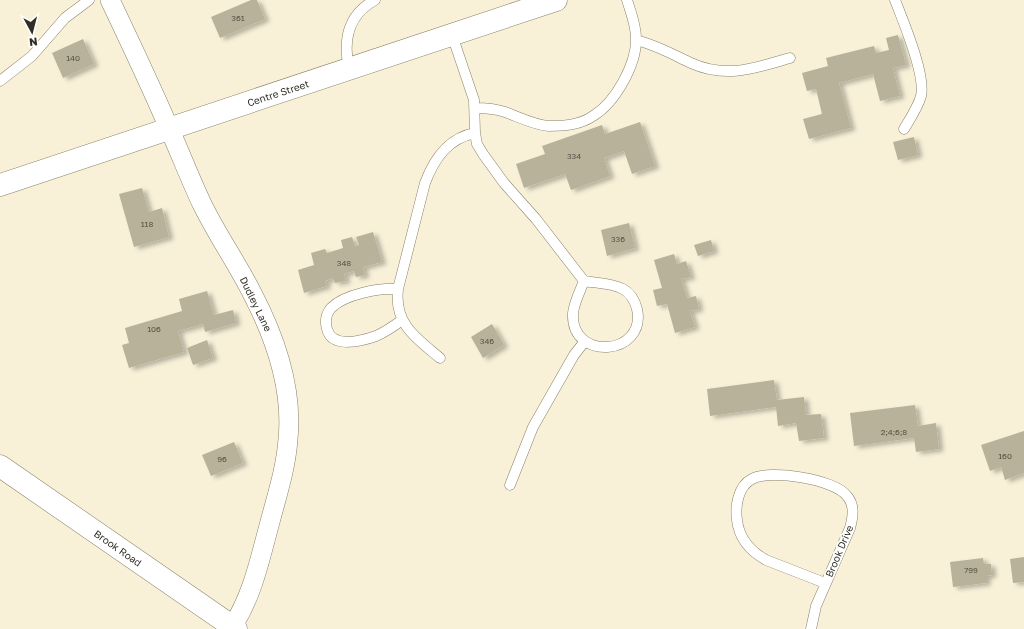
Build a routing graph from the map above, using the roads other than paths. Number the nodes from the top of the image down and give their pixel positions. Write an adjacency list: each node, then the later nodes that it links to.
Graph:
1 (89, 0): 11 (lane)
2 (110, 0): 13 (street, Dudley Lane)
3 (375, 0): 10 (lane)
4 (627, 0): 8 (lane)
5 (895, 0): 14 (lane)
6 (549, 1): 7 (street, Centre Street)
7 (452, 35): 10 (street, Centre Street); 12 (lane)
8 (636, 40): 9 (lane); 12 (lane)
9 (790, 58)
10 (349, 69): 13 (street, Centre Street)
11 (0, 80)
12 (475, 108): 15 (lane)
13 (170, 129): 16 (street, Centre Street); 25 (street, Dudley Lane)
14 (904, 129)
15 (475, 133): 17 (lane); 18 (lane)
16 (0, 184)
17 (584, 281): 20 (lane); 20 (lane)
18 (398, 289): 19 (lane); 19 (lane)
19 (402, 320): 21 (lane)
20 (585, 341): 23 (lane)
21 (440, 358)
22 (0, 466): 25 (street, Brook Road)
23 (510, 485)
24 (826, 583): 24 (lane, Brook Drive); 26 (lane, Brook Drive)
25 (234, 628)
26 (811, 629)

